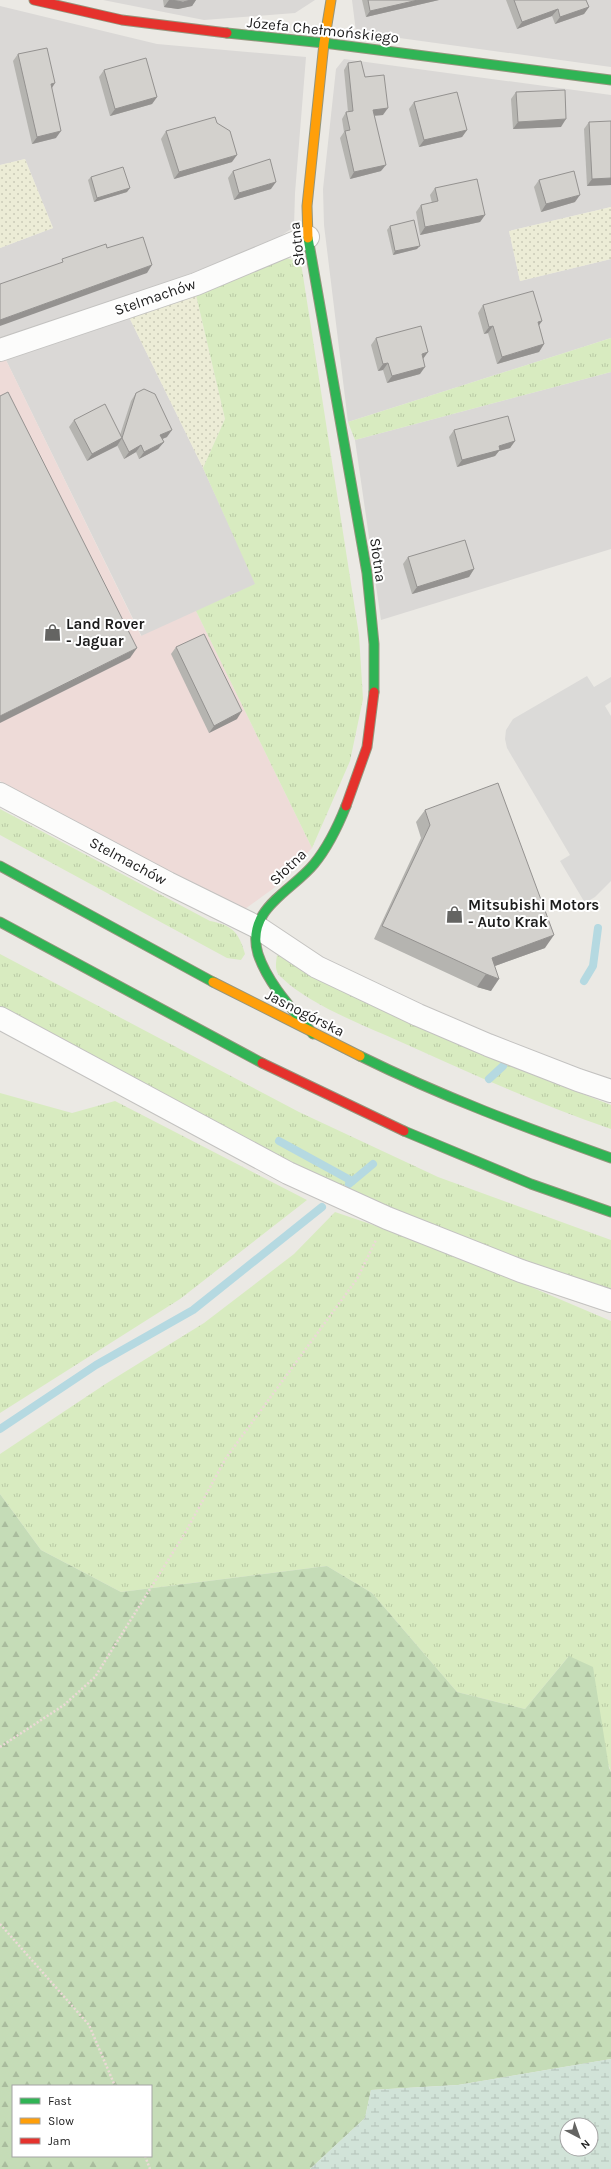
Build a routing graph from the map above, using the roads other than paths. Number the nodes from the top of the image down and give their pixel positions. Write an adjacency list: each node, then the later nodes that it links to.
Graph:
1 (34, 0): 3 (street, Józefa Chełmońskiego)
2 (331, 0): 3 (street, Słotna)
3 (324, 42): 4 (street, Józefa Chełmońskiego); 5 (street, Słotna)
4 (611, 80)
5 (308, 237): 6 (street, Stelmachów); 10 (street, Słotna)
6 (0, 350)
7 (0, 794): 10 (street, Stelmachów)
8 (0, 866): 12 (street, Jasnogórska)
9 (0, 922): 15 (street)
10 (257, 927): 12 (street); 13 (street, Stelmachów)
11 (0, 1018): 16 (street)
12 (313, 1034): 14 (street, Jasnogórska)
13 (611, 1091)
14 (611, 1158)
15 (611, 1212)
16 (611, 1301)

